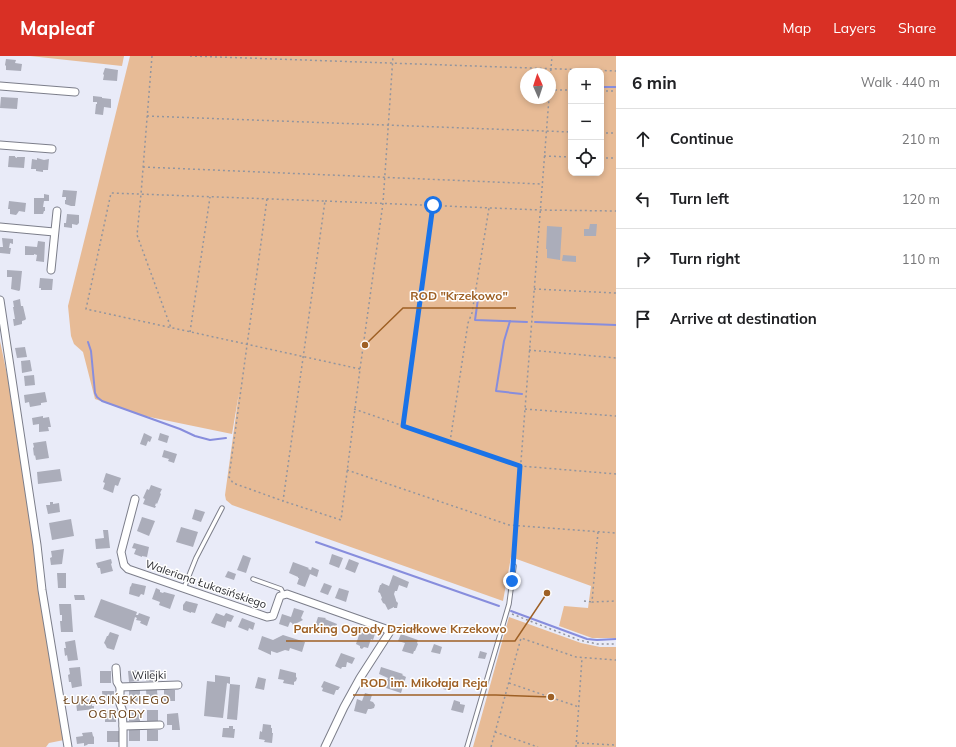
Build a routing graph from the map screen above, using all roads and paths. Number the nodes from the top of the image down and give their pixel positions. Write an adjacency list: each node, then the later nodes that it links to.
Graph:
1 (152, 56): 17 (path)
2 (190, 56): 5 (path)
3 (393, 56): 5 (path)
4 (552, 56): 7 (path)
5 (392, 64): 6 (path); 18 (path)
6 (520, 68)
7 (551, 68)
8 (556, 69): 9 (path)
9 (616, 71)
10 (0, 86): 15 (street)
11 (556, 90): 12 (path)
12 (568, 90)
13 (604, 91): 14 (path)
14 (616, 91)
15 (75, 92)
16 (548, 104): 19 (path)
17 (147, 116): 18 (path); 29 (path)
18 (388, 125): 19 (path); 30 (path)
19 (546, 131): 20 (path); 25 (path)
20 (568, 132)
21 (604, 133): 22 (path)
22 (616, 133)
23 (0, 145): 24 (street)
24 (52, 149)
25 (544, 156): 26 (path); 31 (path)
26 (568, 157)
27 (604, 158): 28 (path)
28 (616, 158)
29 (143, 167): 30 (path); 32 (path)
30 (384, 178): 31 (path); 36 (path)
31 (542, 184): 39 (path)
32 (141, 194): 33 (path); 48 (path); 48 (path)
33 (210, 197): 34 (path); 49 (path)
34 (267, 199): 35 (path); 50 (path)
35 (325, 201): 36 (path); 52 (path)
36 (382, 203): 37 (path); 54 (path)
37 (433, 205): 38 (path); 58 (path)
38 (489, 208): 39 (path); 59 (path)
39 (540, 210): 41 (path); 45 (path)
40 (57, 211): 43 (street)
41 (616, 211)
42 (0, 227): 43 (street)
43 (54, 232): 44 (street)
44 (51, 270)
45 (534, 289): 46 (path); 51 (path)
46 (616, 292)
47 (0, 300): 90 (street)
48 (171, 328): 49 (path)
49 (190, 332): 50 (path)
50 (247, 344): 52 (path); 64 (path)
51 (529, 350): 53 (path); 56 (path)
52 (303, 357): 54 (path); 64 (path)
53 (616, 358)
54 (360, 368): 55 (path)
55 (354, 409): 58 (path); 61 (path)
56 (525, 409): 57 (path); 60 (path)
57 (616, 416)
58 (403, 426): 59 (path)
59 (450, 442): 60 (path)
60 (520, 466): 62 (path); 66 (path)
61 (347, 470): 64 (path); 66 (path)
62 (616, 474)
63 (135, 499): 71 (street, Waleriana Łukasińskiego)
64 (283, 501)
65 (222, 508): 71 (lane)
66 (516, 526): 67 (path); 69 (path)
67 (598, 532): 68 (path); 75 (path)
68 (616, 533)
69 (514, 566): 76 (lane)
70 (253, 579): 72 (lane)
71 (184, 588): 72 (street, Waleriana Łukasińskiego)
72 (284, 595): 92 (street, Waleriana Łukasińskiego)
73 (584, 601): 75 (path)
74 (616, 601): 75 (path)
75 (592, 602)
76 (507, 612): 77 (path); 93 (lane)
77 (616, 644)
78 (582, 658): 79 (path); 81 (path); 84 (path)
79 (616, 660)
80 (116, 668): 83 (street, Wilejki)
81 (509, 683): 84 (path); 87 (path)
82 (178, 685): 83 (street, Wilejki)
83 (120, 687): 86 (street, Wilejki)
84 (579, 707): 88 (path)
85 (160, 725): 86 (street)
86 (123, 726): 91 (street, Wilejki)
87 (495, 732): 94 (path); 95 (path)
88 (576, 743): 89 (path); 96 (path)
89 (616, 745)
90 (68, 747)
91 (123, 747)
92 (325, 747)
93 (467, 747)
94 (491, 747)
95 (538, 747)
96 (576, 747)

